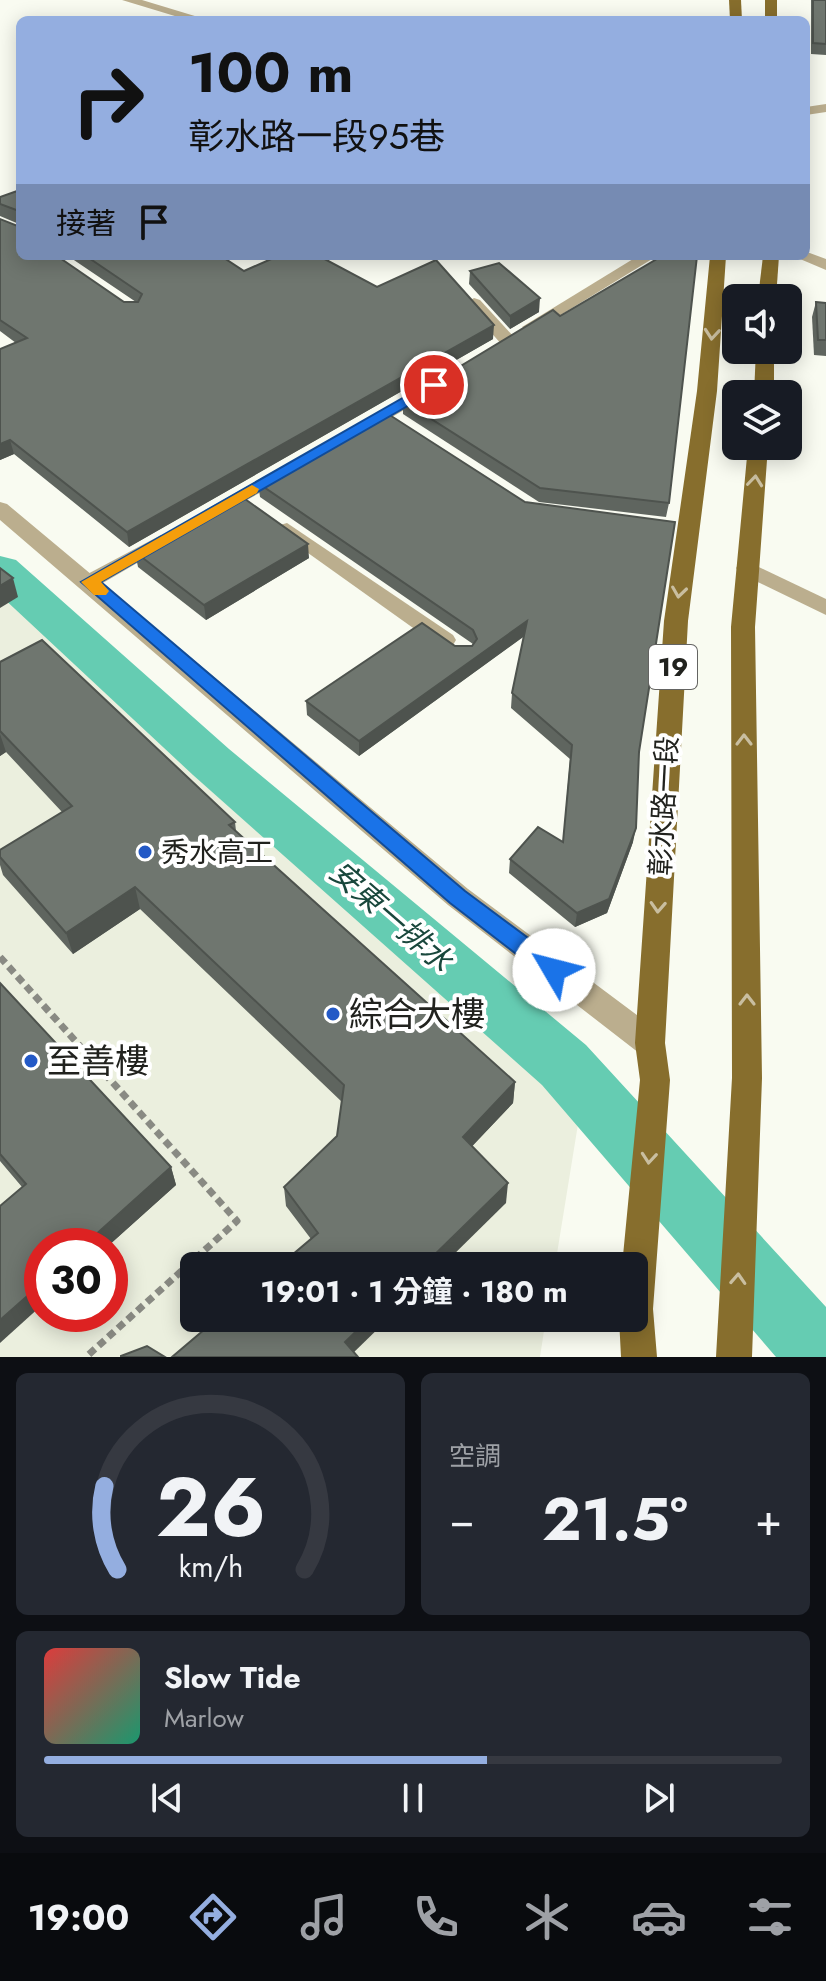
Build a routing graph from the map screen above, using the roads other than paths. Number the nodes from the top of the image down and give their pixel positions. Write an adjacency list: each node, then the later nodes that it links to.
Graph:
1 (128, 0): 2 (street)
2 (187, 16)
3 (642, 260): 7 (lane)
4 (718, 260): 20 (main road, 彰水路一段 / 19, one-way to 20)
5 (771, 260): 6 (main road)
6 (768, 284)
7 (461, 288)
8 (440, 381): 9 (lane)
9 (346, 436)
10 (757, 460): 16 (main road, one-way to 10)
11 (293, 466): 12 (lane)
12 (253, 505): 14 (lane); 19 (lane)
13 (0, 509): 17 (street)
14 (199, 520)
15 (171, 535): 17 (lane)
16 (746, 568): 18 (lane); 22 (main road, one-way to 16)
17 (89, 582): 20 (street)
18 (826, 608)
19 (463, 652)
20 (650, 1043): 21 (main road, 彰水路一段 / 19, one-way to 21)
21 (639, 1357)
22 (734, 1357)

